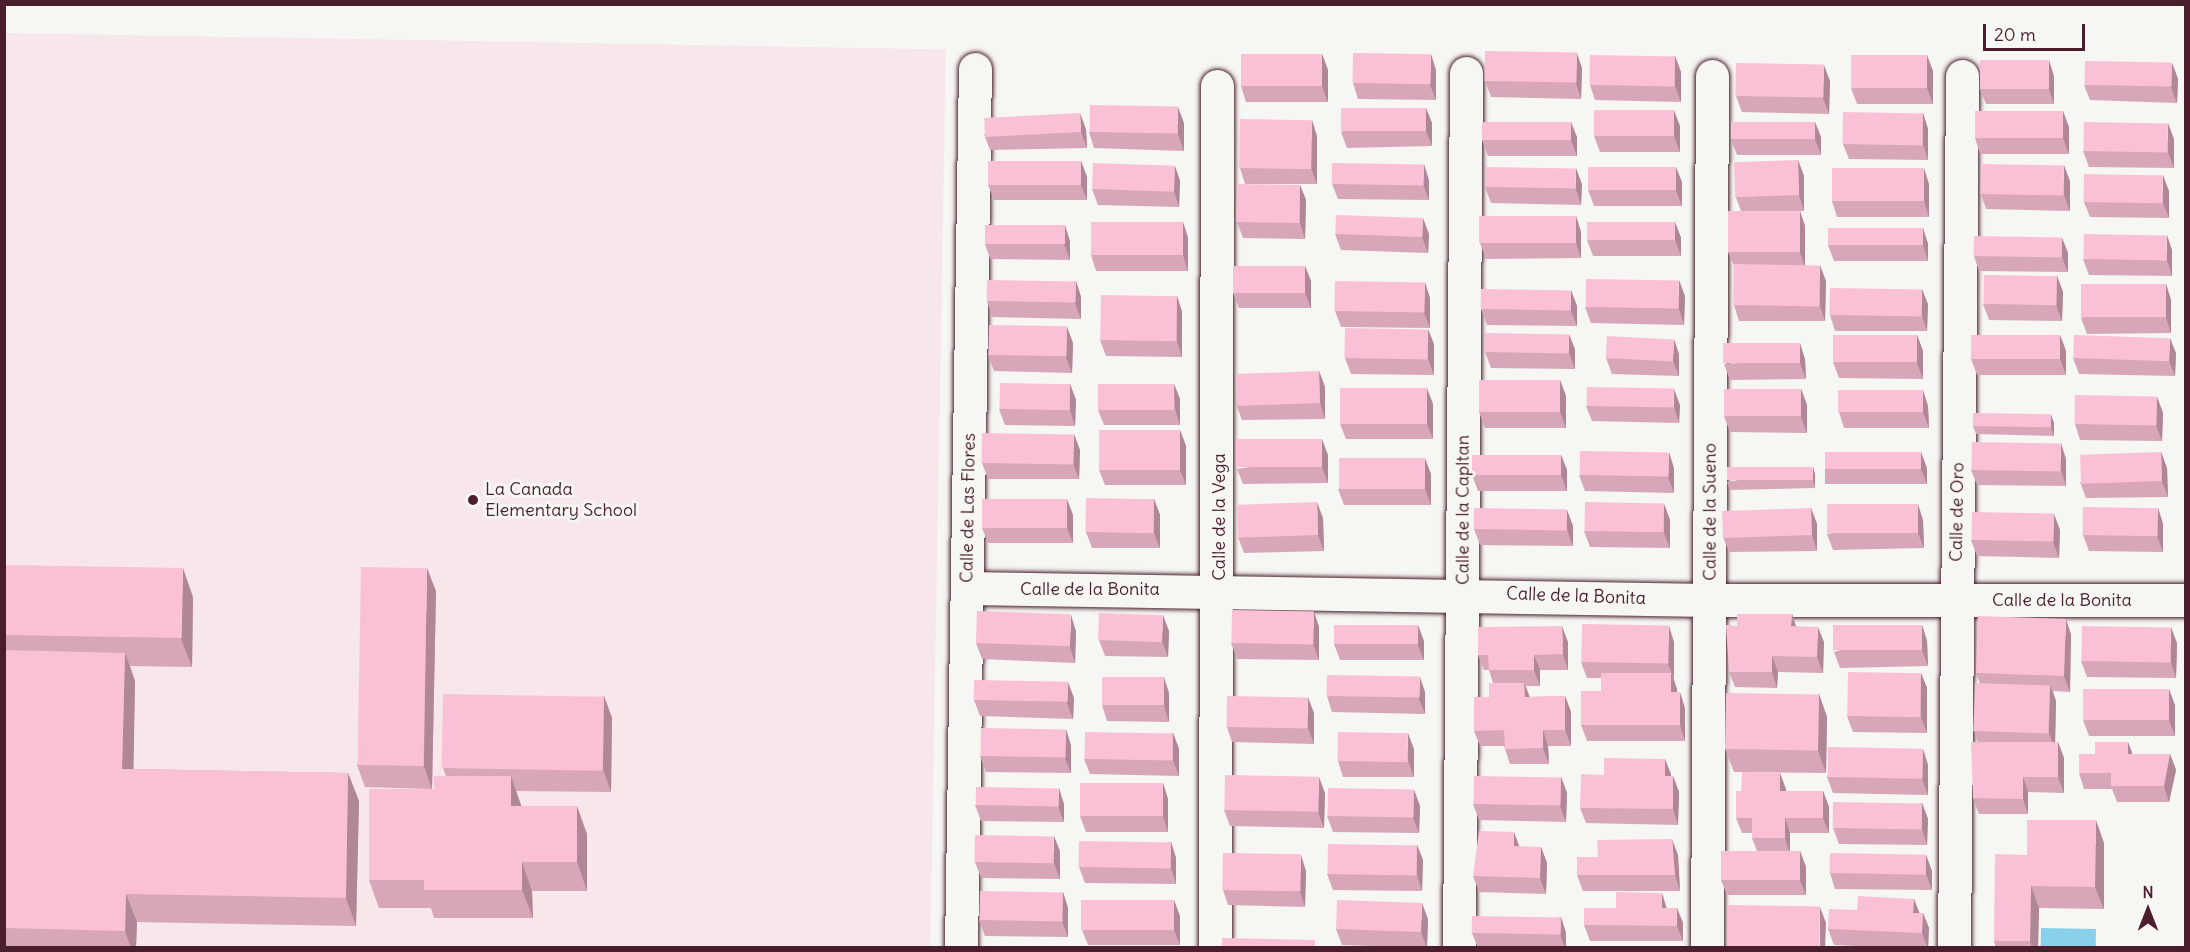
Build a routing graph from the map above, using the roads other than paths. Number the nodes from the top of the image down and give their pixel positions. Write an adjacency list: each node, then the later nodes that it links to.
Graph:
1 (975, 69): 6 (street, Calle de Las Flores)
2 (1466, 73): 8 (street, Calle de la Capltan)
3 (1712, 76): 9 (street, Calle de la Sueno)
4 (1962, 76): 10 (street, Calle de Oro)
5 (1217, 86): 7 (street, Calle de la Vega)
6 (967, 588): 7 (street, Calle de la Bonita); 12 (street, Calle de Las Flores)
7 (1220, 590): 8 (street, Calle de la Bonita); 13 (street, Calle de la Vega)
8 (1462, 592): 9 (street, Calle de la Bonita); 14 (street, Calle de la Capltan)
9 (1710, 600): 10 (street, Calle de la Bonita); 15 (street, Calle de la Sueno)
10 (1956, 600): 11 (street, Calle de la Bonita); 16 (street, Calle de Oro)
11 (2186, 600)
12 (961, 948)
13 (1215, 948)
14 (1459, 948)
15 (1707, 948)
16 (1954, 948)

